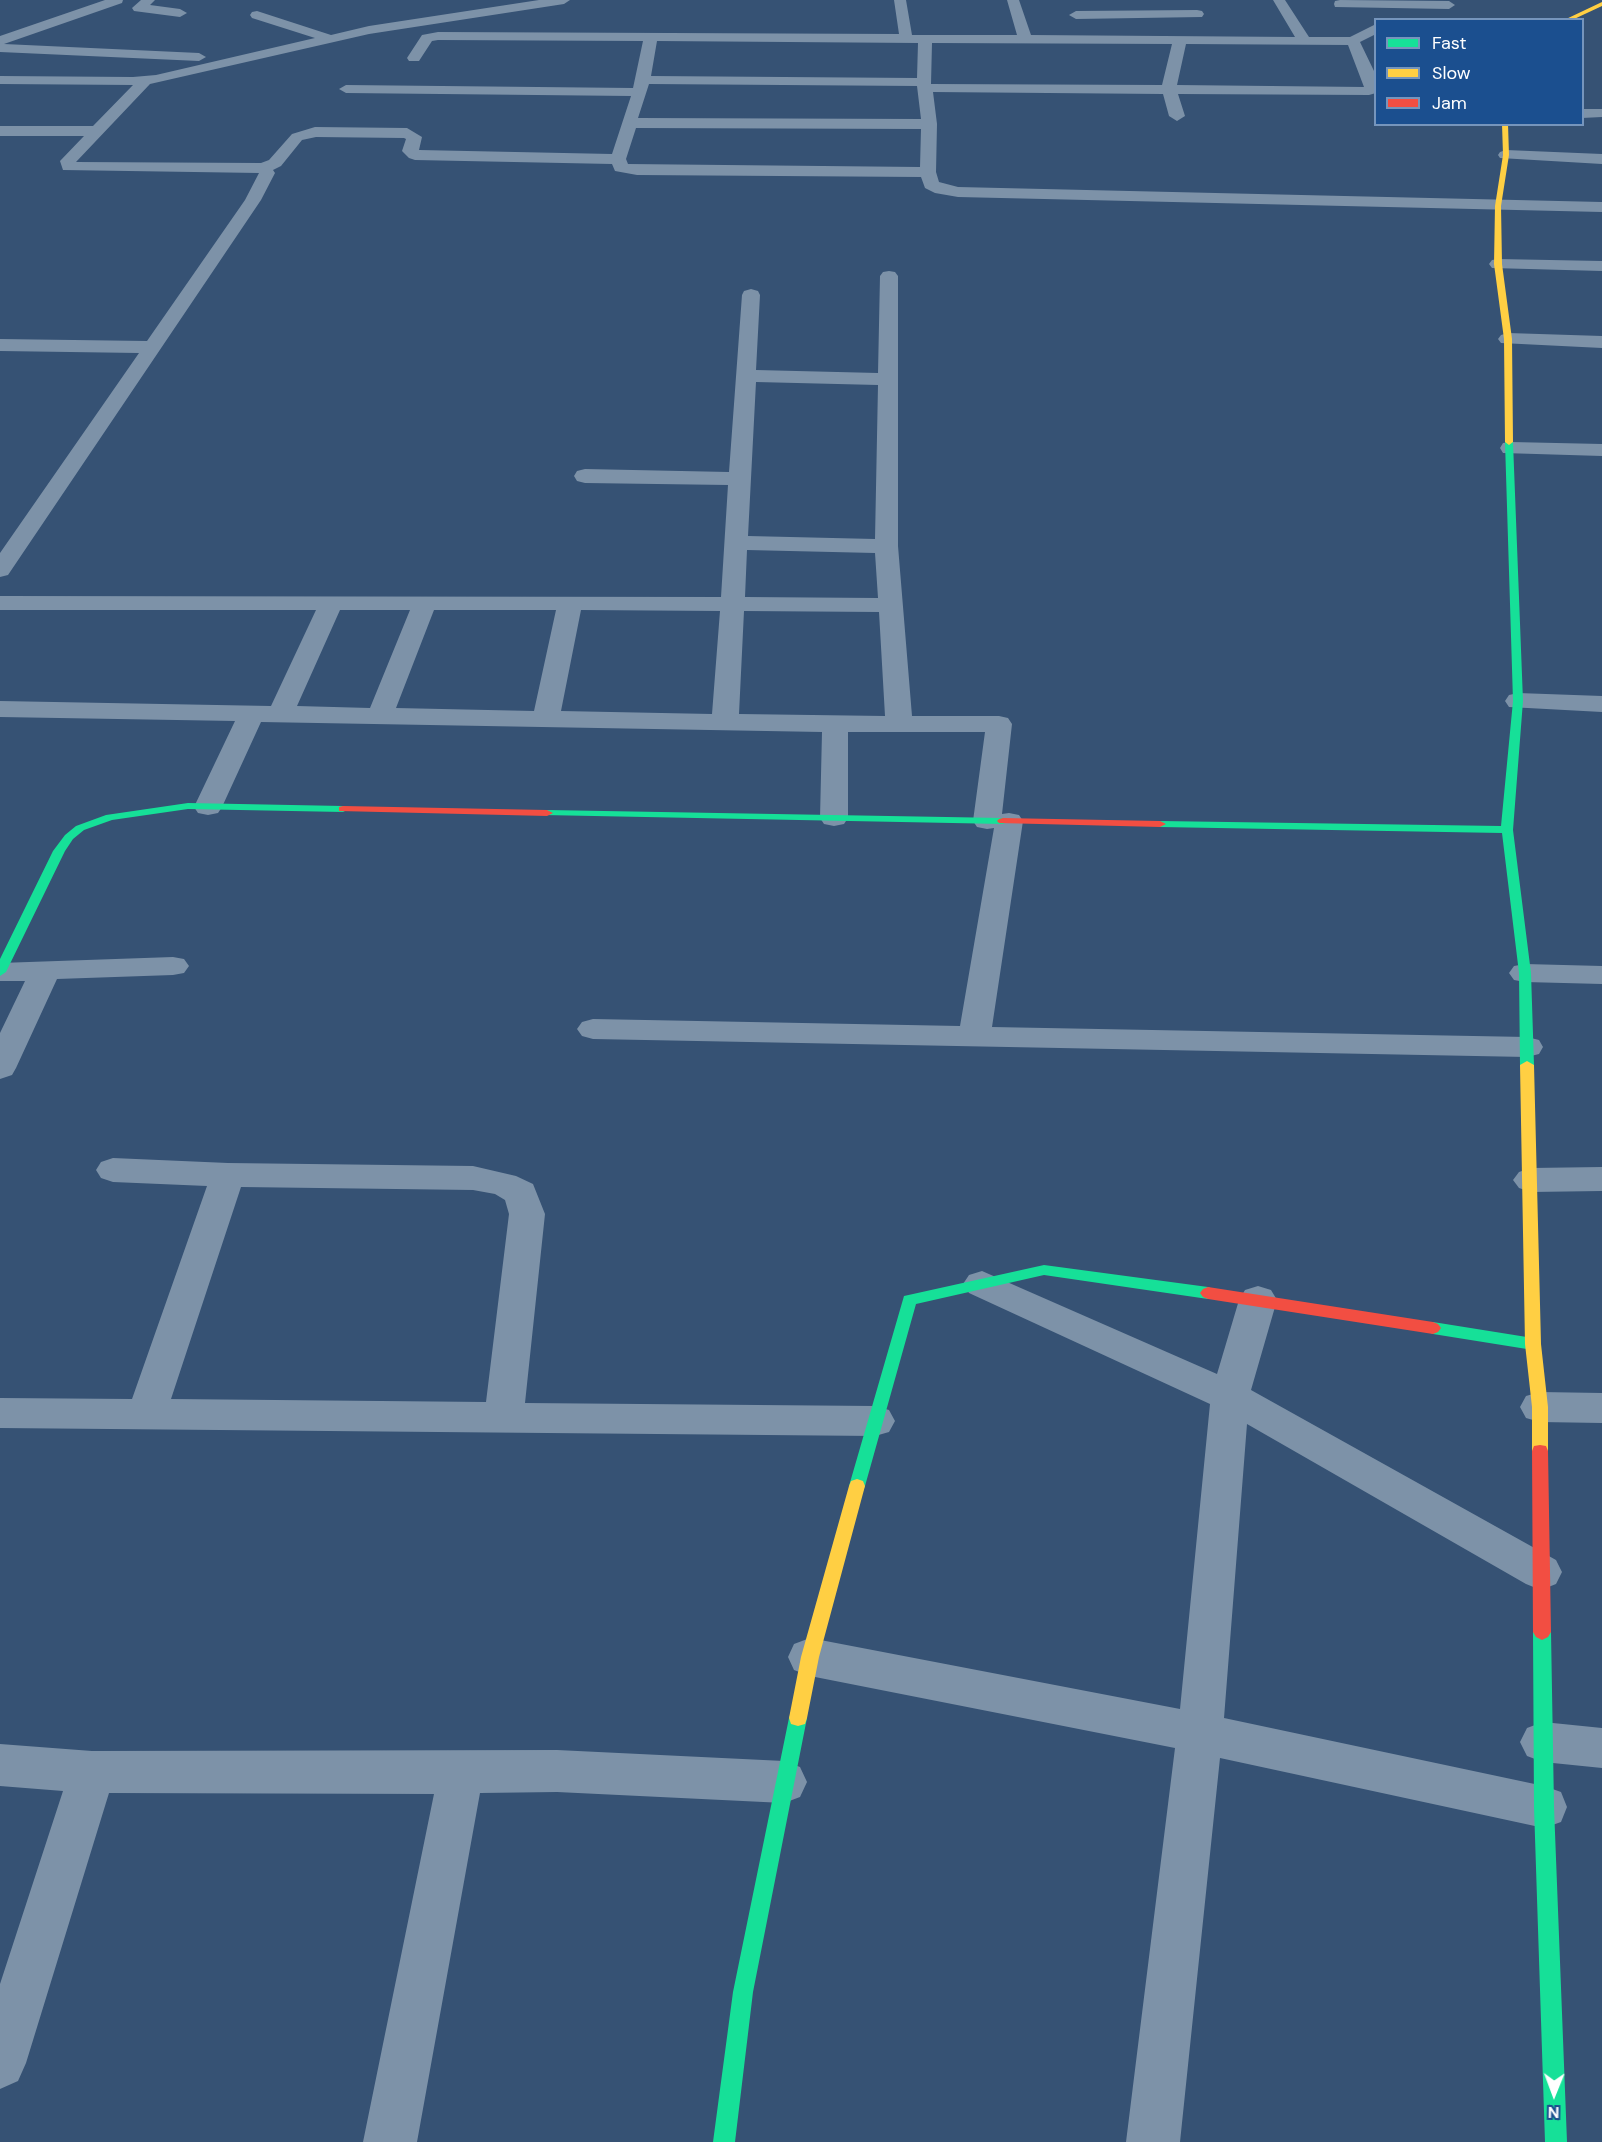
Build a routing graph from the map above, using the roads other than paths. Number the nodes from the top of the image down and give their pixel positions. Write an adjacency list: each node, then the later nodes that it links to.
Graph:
1 (117, 0): 18 (street)
2 (149, 0): 11 (street)
3 (564, 0): 8 (street)
4 (900, 0): 22 (street)
5 (1013, 0): 24 (street)
6 (1189, 0): 12 (street)
7 (1279, 0): 30 (street)
8 (524, 3): 20 (street); 26 (street)
9 (1340, 4): 15 (street)
10 (1602, 4): 16 (street)
11 (180, 13)
12 (1197, 14): 14 (street); 28 (street)
13 (257, 15): 26 (street)
14 (1076, 15)
15 (1408, 18)
16 (1570, 18)
17 (18, 20): 18 (street)
18 (52, 23): 29 (street)
19 (1374, 28): 31 (street)
20 (505, 36): 21 (street); 35 (street)
21 (651, 37): 22 (street); 39 (street)
22 (906, 38): 23 (street)
23 (925, 38): 24 (street); 38 (street)
24 (1025, 38): 27 (street)
25 (116, 39): 33 (street)
26 (330, 39): 34 (street)
27 (1180, 39): 28 (street); 40 (street)
28 (1210, 40): 30 (street)
29 (0, 41)
30 (1305, 41): 31 (street)
31 (1353, 41): 40 (street)
32 (0, 48): 33 (street)
33 (97, 52): 34 (street)
34 (238, 58): 37 (street)
35 (414, 58)
36 (0, 80): 37 (street)
37 (146, 80): 49 (street)
38 (925, 85): 39 (street); 40 (street); 46 (street)
39 (641, 86): 41 (street); 45 (street)
40 (1169, 88): 44 (street)
41 (346, 89)
42 (1602, 113): 43 (street)
43 (1584, 114)
44 (1177, 116)
45 (631, 123): 46 (street); 51 (street)
46 (929, 124): 54 (street)
47 (1505, 126): 50 (street)
48 (0, 131): 49 (street)
49 (96, 132): 53 (street)
50 (1506, 154): 52 (street); 55 (street)
51 (618, 159): 53 (street); 54 (street)
52 (1602, 159)
53 (263, 168): 64 (street)
54 (928, 172): 55 (street)
55 (1498, 206): 56 (street); 57 (street)
56 (1602, 207)
57 (1498, 264): 58 (street); 61 (street)
58 (1602, 266)
59 (889, 276): 66 (street)
60 (751, 294): 65 (street)
61 (1508, 339): 62 (street); 67 (street)
62 (1602, 342)
63 (0, 345): 64 (street)
64 (151, 347): 72 (street)
65 (746, 376): 66 (street); 70 (street)
66 (887, 379): 74 (street)
67 (1511, 448): 68 (street); 82 (street)
68 (1602, 450)
69 (585, 476): 70 (street)
70 (740, 479): 73 (street)
71 (0, 525): 72 (street)
72 (30, 526): 75 (street)
73 (736, 543): 74 (street); 80 (street)
74 (886, 546): 81 (street)
75 (0, 570)
76 (425, 602): 78 (street); 79 (street); 87 (street)
77 (0, 603): 78 (street)
78 (331, 603): 86 (street)
79 (570, 603): 80 (street); 88 (street)
80 (732, 604): 81 (street); 89 (street)
81 (890, 605): 90 (street)
82 (1518, 701): 83 (street); 95 (street)
83 (1602, 704)
84 (0, 709): 85 (street)
85 (252, 713): 86 (street); 92 (street)
86 (281, 713): 87 (street)
87 (380, 716): 88 (street)
88 (546, 718): 89 (street)
89 (725, 722): 91 (street)
90 (899, 723): 91 (street); 94 (street)
91 (835, 724): 93 (street)
92 (208, 807): 93 (street); 98 (street)
93 (834, 818): 94 (street)
94 (998, 821): 95 (street); 102 (street)
95 (1507, 830): 99 (street)
96 (173, 966): 97 (street)
97 (45, 971): 98 (street); 104 (street)
98 (0, 972)
99 (1525, 974): 100 (street); 103 (street)
100 (1602, 975)
101 (593, 1029): 102 (street)
102 (975, 1035): 103 (street)
103 (1527, 1047): 107 (street)
104 (0, 1068)
105 (113, 1170): 106 (street)
106 (228, 1175): 116 (street); 117 (street)
107 (1531, 1179): 108 (street); 111 (street)
108 (1602, 1179)
109 (981, 1284): 110 (street); 112 (street); 118 (street)
110 (1258, 1300): 111 (street); 112 (street)
111 (1533, 1344): 113 (street)
112 (1230, 1396): 119 (street); 121 (street)
113 (1540, 1407): 114 (street); 119 (street)
114 (1602, 1408)
115 (0, 1413): 116 (street)
116 (147, 1413): 117 (street)
117 (504, 1418): 118 (street)
118 (875, 1421): 120 (street)
119 (1541, 1572): 122 (street)
120 (810, 1657): 121 (street); 127 (street)
121 (1200, 1733): 128 (street); 132 (street)
122 (1543, 1742): 123 (street); 128 (street)
123 (1602, 1748)
124 (0, 1765): 125 (street)
125 (92, 1772): 126 (street); 129 (street)
126 (462, 1773): 127 (street); 130 (street)
127 (784, 1782): 131 (street)
128 (1544, 1807): 133 (street)
129 (0, 2063)
130 (390, 2142)
131 (724, 2142)
132 (1153, 2142)
133 (1557, 2142)

